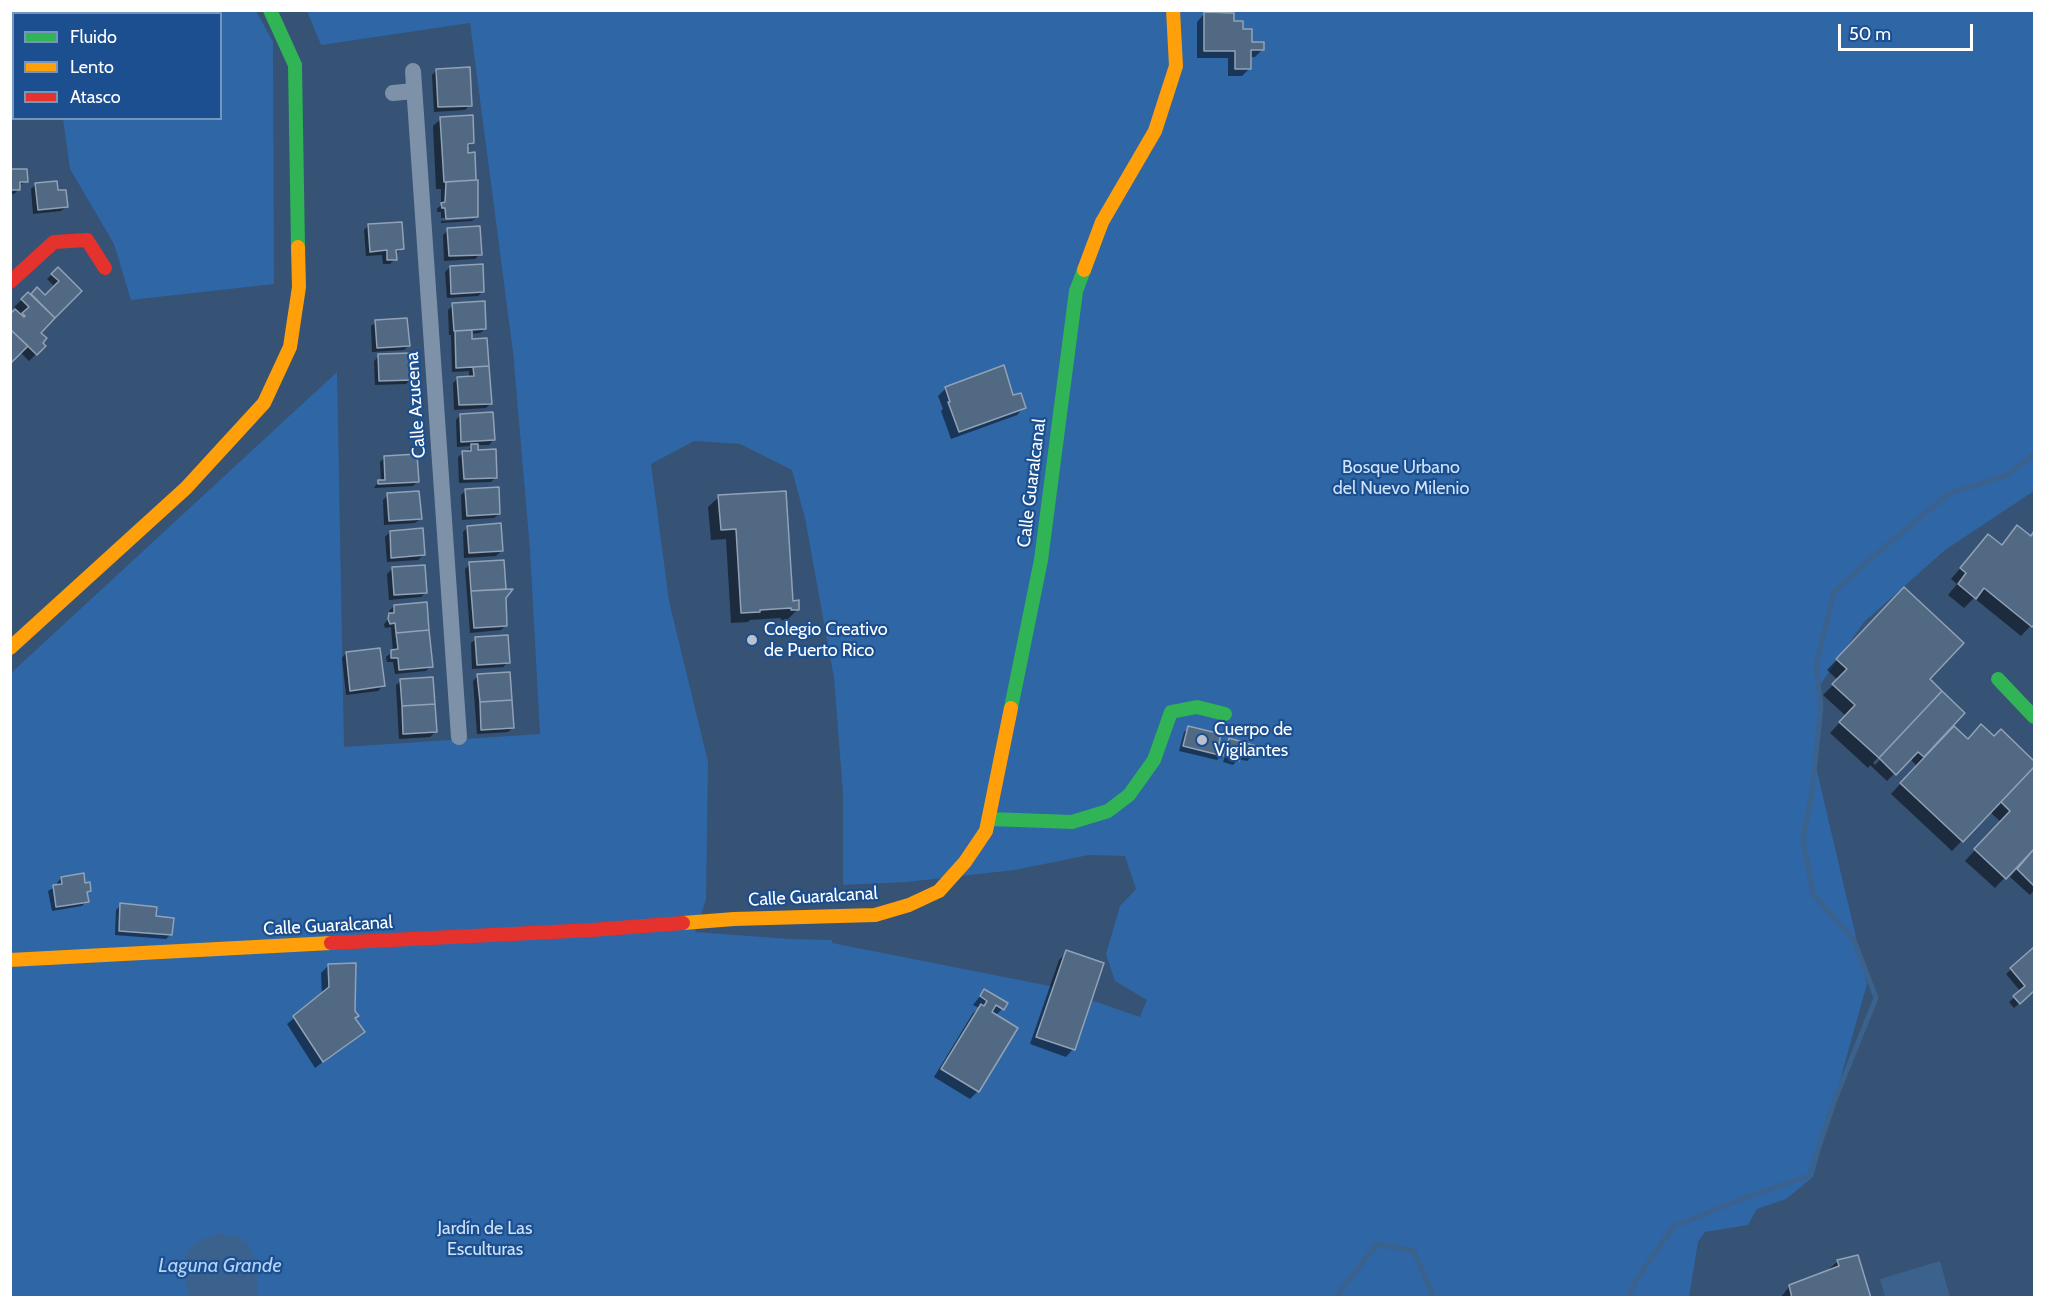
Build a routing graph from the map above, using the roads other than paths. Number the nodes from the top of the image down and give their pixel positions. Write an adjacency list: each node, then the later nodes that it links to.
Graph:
1 (270, 10): 8 (street)
2 (1173, 10): 13 (street, Calle Guaralcanal)
3 (413, 71): 4 (street, Calle Azucena)
4 (414, 91): 5 (street); 12 (street, Calle Azucena)
5 (393, 93)
6 (105, 268): 7 (street)
7 (10, 282)
8 (10, 648)
9 (1998, 679): 11 (street)
10 (1225, 714): 13 (street)
11 (2034, 717)
12 (459, 737)
13 (989, 819): 14 (street, Calle Guaralcanal)
14 (10, 960)

